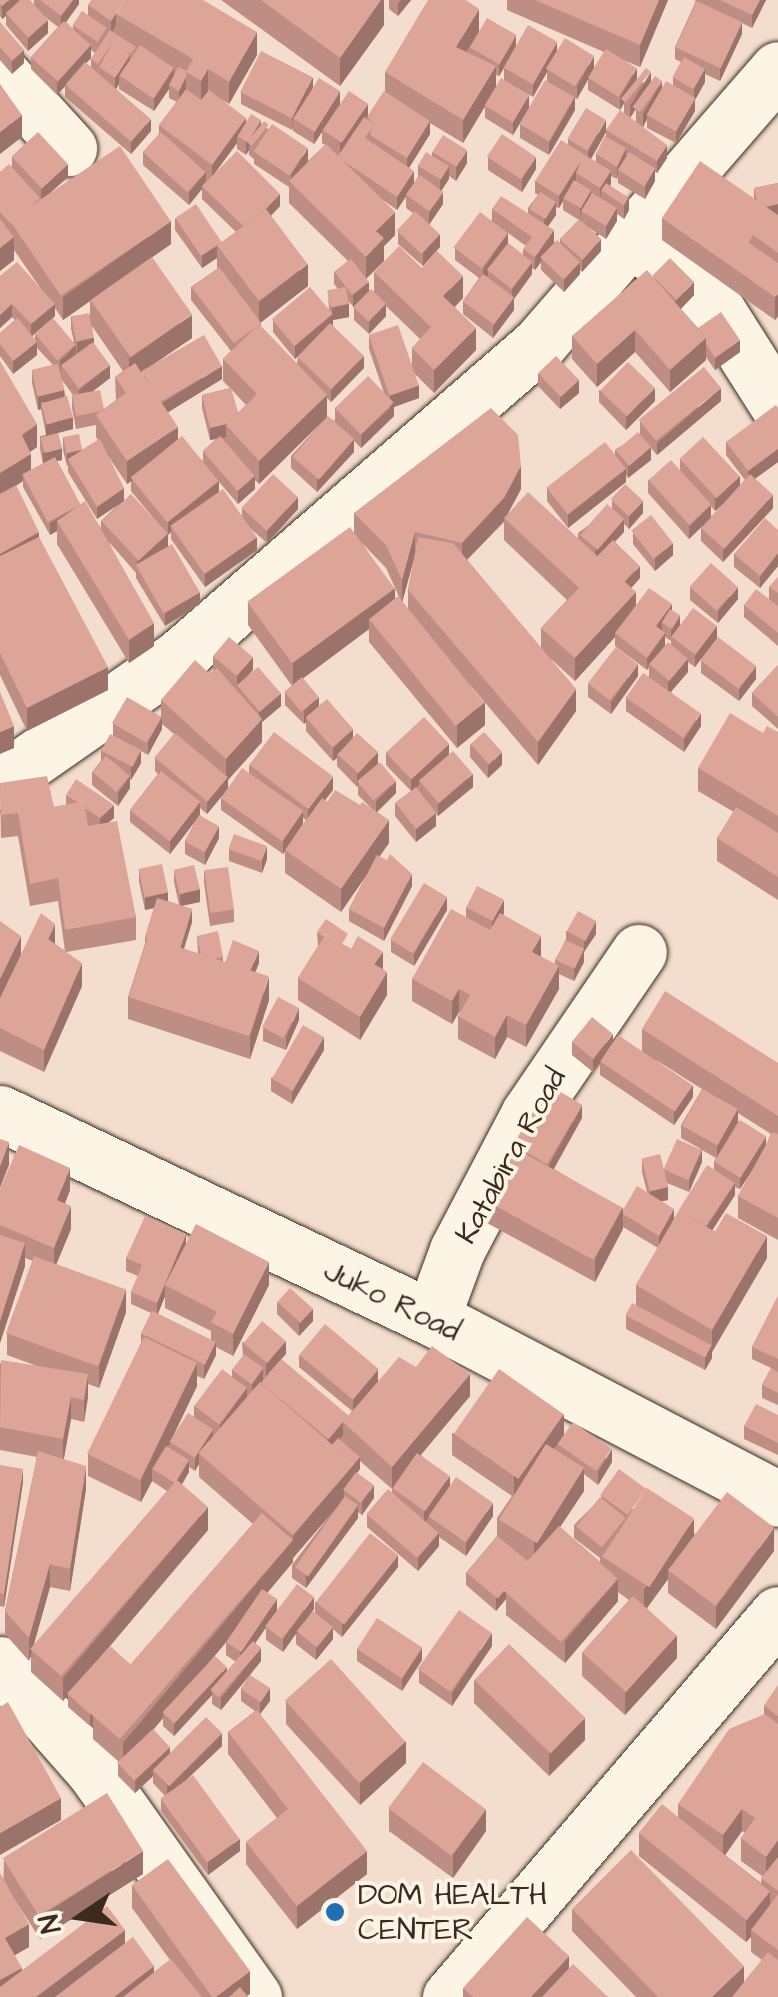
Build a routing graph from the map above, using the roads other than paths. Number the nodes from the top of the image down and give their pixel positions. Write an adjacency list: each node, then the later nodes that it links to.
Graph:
1 (778, 69): 4 (street)
2 (0, 72): 3 (street)
3 (70, 148)
4 (633, 238): 5 (street); 6 (street)
5 (778, 406)
6 (0, 782)
7 (639, 952): 9 (street, Katabira Road)
8 (0, 1114): 9 (street, Juko Road)
9 (432, 1318): 10 (street, Juko Road)
10 (778, 1499)
11 (778, 1614): 14 (street)
12 (0, 1664): 13 (street)
13 (254, 1997)
14 (450, 1997)

